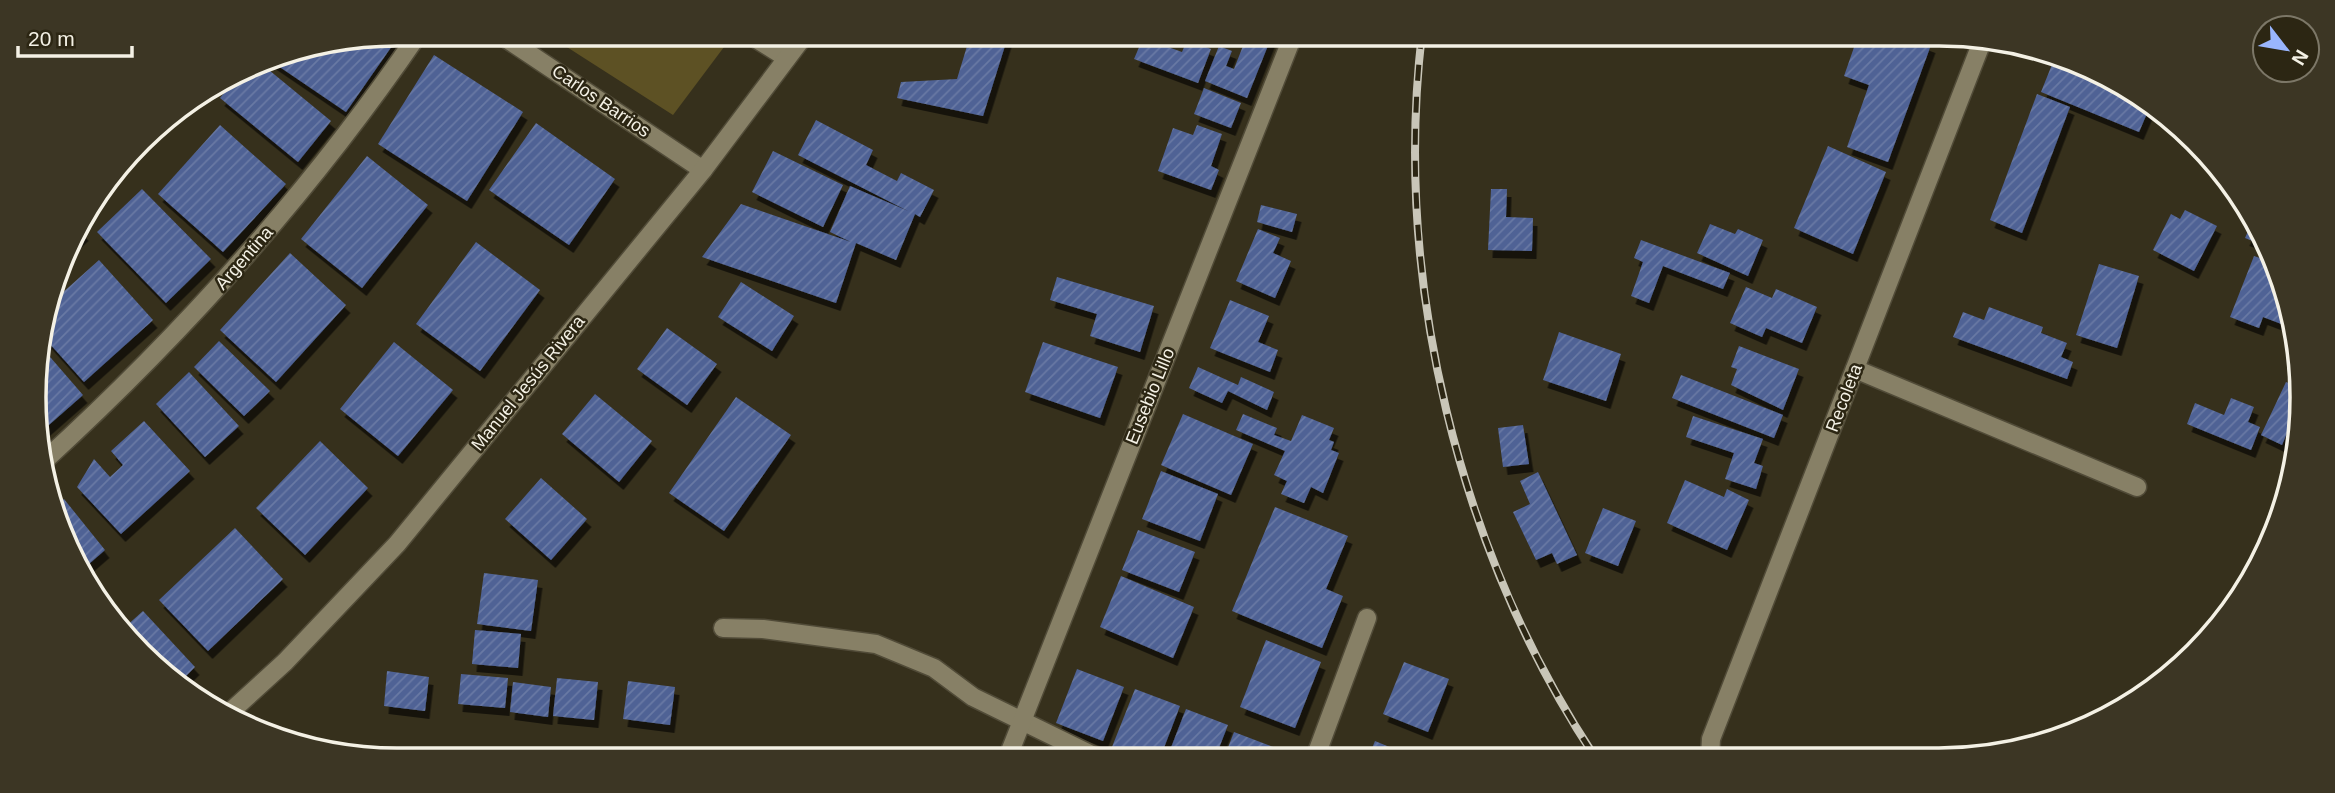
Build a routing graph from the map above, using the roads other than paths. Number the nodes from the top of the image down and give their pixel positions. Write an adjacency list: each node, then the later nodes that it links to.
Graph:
1 (410, 46): 10 (street, Argentina)
2 (517, 46): 8 (street, Carlos Barrios)
3 (768, 46): 7 (street)
4 (796, 46): 7 (street, Manuel Jesús Rivera)
5 (1289, 46): 15 (street, Eusebio Lillo)
6 (1979, 48): 9 (street, Recoleta)
7 (787, 58): 8 (street, Manuel Jesús Rivera)
8 (703, 170): 14 (street, Manuel Jesús Rivera)
9 (1855, 369): 11 (street); 19 (street, Recoleta)
10 (51, 455)
11 (2137, 487)
12 (1367, 618): 18 (street)
13 (723, 628): 15 (street)
14 (236, 708)
15 (1020, 721): 16 (street, Eusebio Lillo); 17 (street)
16 (1011, 748)
17 (1077, 748)
18 (1319, 748)
19 (1711, 748)

